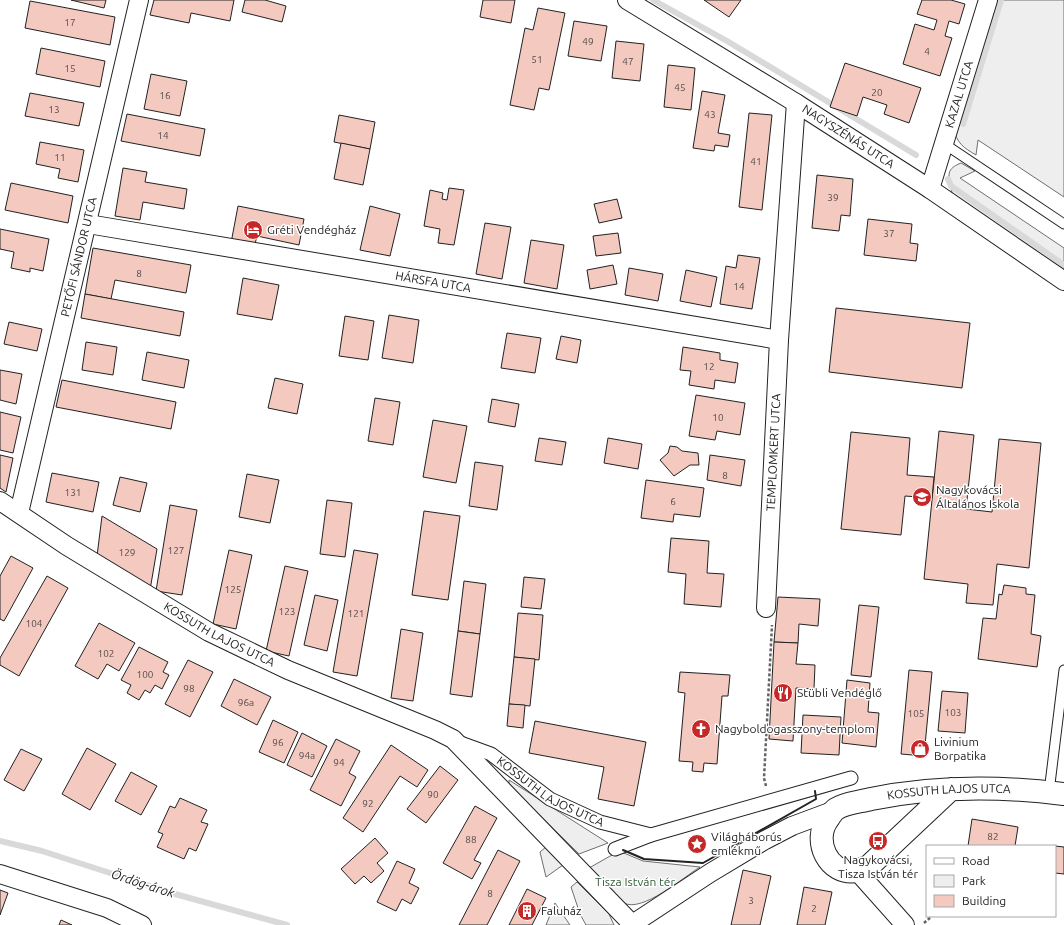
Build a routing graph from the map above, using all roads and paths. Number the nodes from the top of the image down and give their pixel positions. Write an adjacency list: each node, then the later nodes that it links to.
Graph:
1 (139, 0): 7 (street, PETŐFI SÁNDOR UTCA)
2 (627, 0): 4 (street, NAGYSZÉNÁS UTCA)
3 (988, 0): 5 (street, KAZAL UTCA)
4 (796, 103): 6 (street, NAGYSZÉNÁS UTCA); 10 (street, TEMPLOMKERT UTCA)
5 (943, 143): 6 (street, KAZAL UTCA); 8 (lane)
6 (930, 189): 9 (street, NAGYSZÉNÁS UTCA)
7 (88, 224): 10 (street, HÁRSFA UTCA); 12 (street, PETŐFI SÁNDOR UTCA)
8 (1064, 224)
9 (1064, 280)
10 (779, 340): 13 (street, TEMPLOMKERT UTCA)
11 (0, 501): 12 (street, KOSSUTH LAJOS UTCA)
12 (19, 513): 15 (street, KOSSUTH LAJOS UTCA)
13 (766, 608): 19 (path)
14 (1064, 670): 18 (lane)
15 (453, 739): 21 (street, KOSSUTH LAJOS UTCA); 27 (street, KOSSUTH LAJOS UTCA)
16 (851, 778): 19 (street, KOSSUTH LAJOS UTCA)
17 (951, 789): 18 (street, KOSSUTH LAJOS UTCA); 20 (street, KOSSUTH LAJOS UTCA); 23 (street)
18 (1057, 793)
19 (770, 800): 21 (street, KOSSUTH LAJOS UTCA)
20 (835, 810): 23 (street); 27 (street)
21 (651, 834): 22 (street, KOSSUTH LAJOS UTCA)
22 (615, 849)
23 (857, 871): 28 (street)
24 (0, 874): 26 (street)
25 (931, 917): 29 (path)
26 (142, 925)
27 (632, 925)
28 (905, 925)
29 (922, 925)

